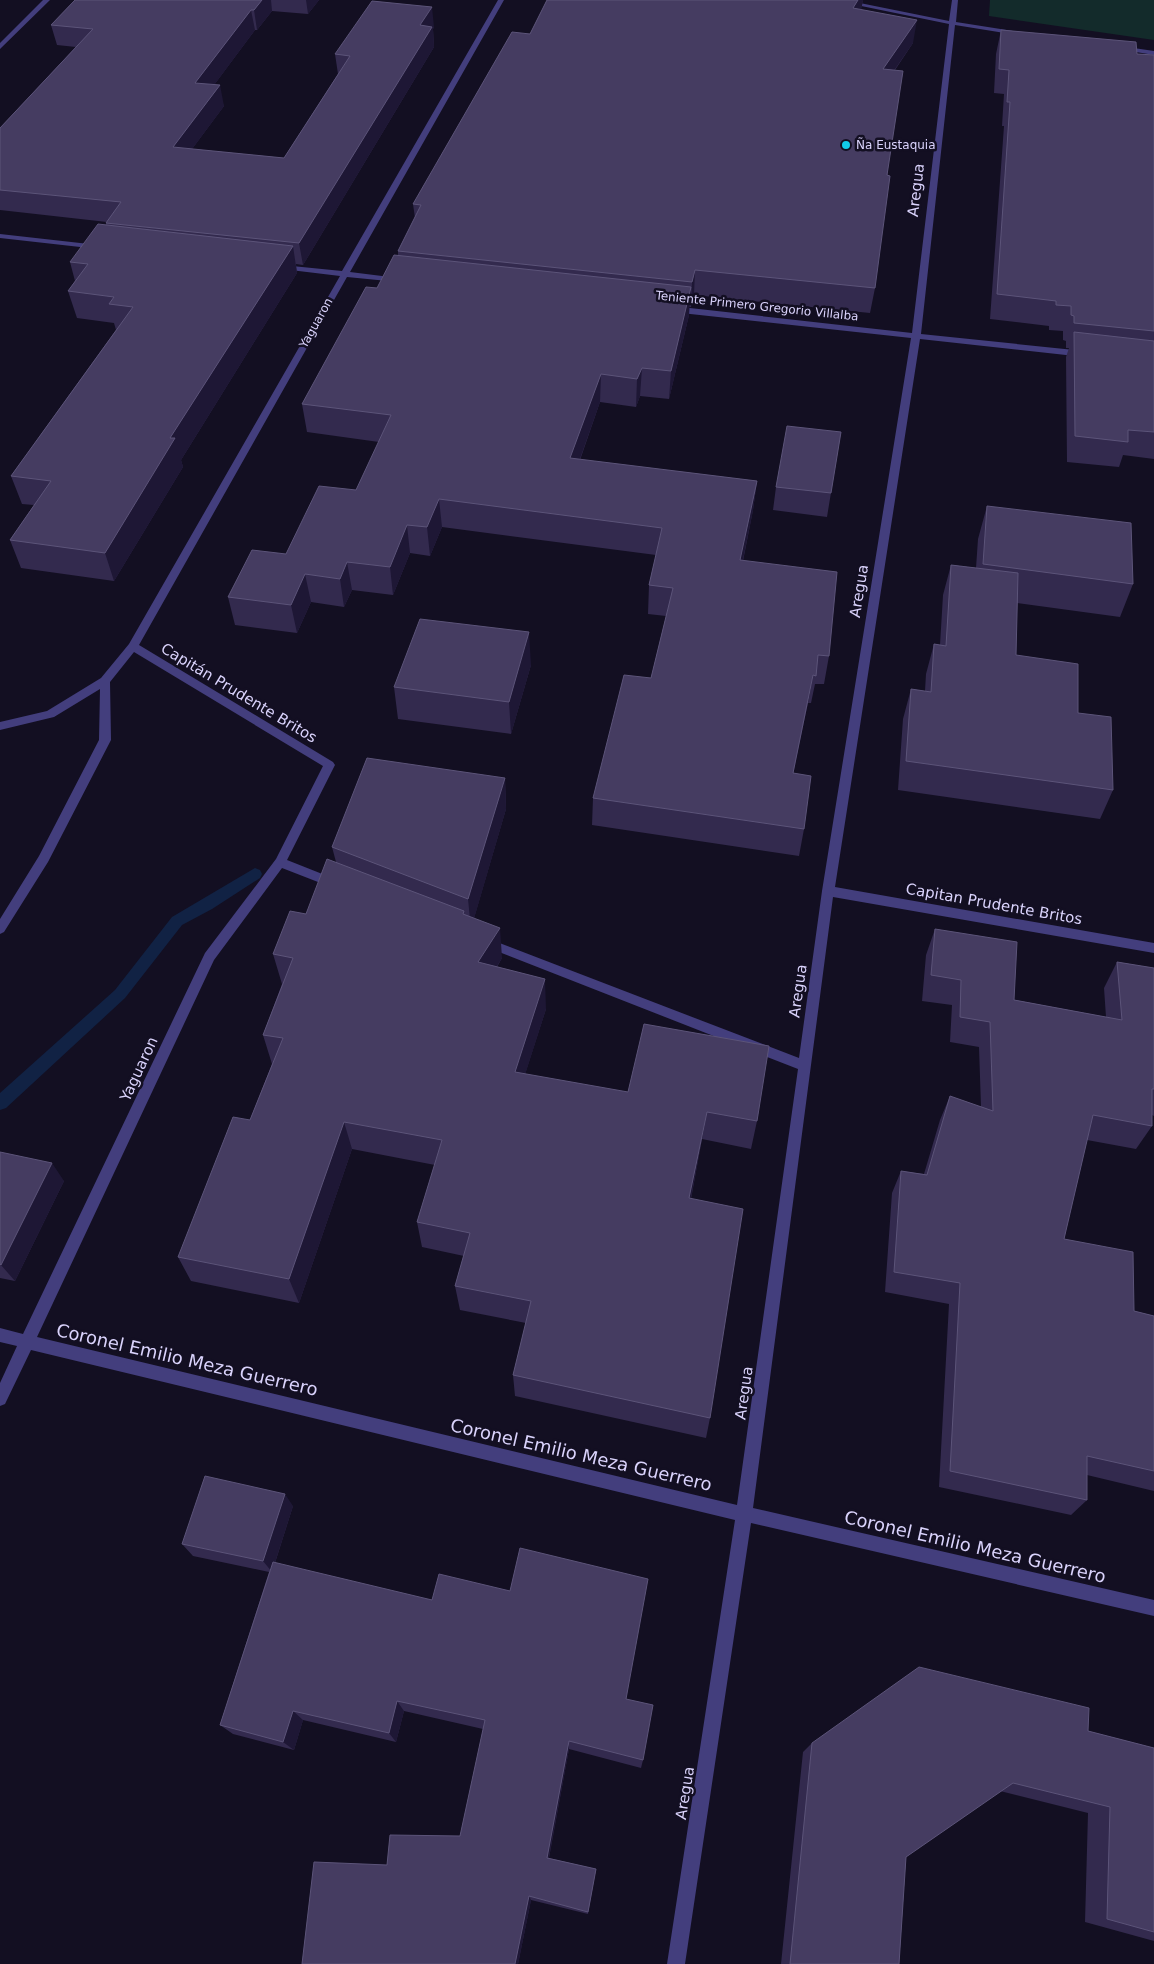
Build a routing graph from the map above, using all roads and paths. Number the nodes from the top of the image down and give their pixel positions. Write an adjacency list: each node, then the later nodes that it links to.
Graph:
1 (47, 0): 7 (street)
2 (501, 0): 13 (street, Yaguaron)
3 (835, 0): 5 (street)
4 (955, 0): 5 (street, Aregua)
5 (952, 23): 6 (street); 16 (street, Aregua)
6 (1025, 34)
7 (0, 47)
8 (1110, 47): 9 (street)
9 (1154, 53)
10 (0, 236): 11 (street)
11 (108, 248)
12 (274, 266): 13 (street)
13 (343, 274): 14 (street); 18 (street, Yaguaron)
14 (412, 281)
15 (659, 308): 16 (street, Teniente Primero Gregorio Villalba)
16 (916, 336): 17 (street, Teniente Primero Gregorio Villalba); 24 (street, Aregua)
17 (1094, 355)
18 (133, 646): 19 (street); 21 (street, Capitán Prudente Britos)
19 (105, 681): 20 (street); 25 (street)
20 (0, 726)
21 (329, 766): 22 (street, Yaguaron)
22 (280, 862): 23 (street); 30 (street, Yaguaron)
23 (345, 887)
24 (828, 892): 27 (street, Capitan Prudente Britos); 28 (street, Aregua)
25 (0, 929)
26 (474, 937): 28 (street)
27 (1154, 948)
28 (805, 1066): 32 (street, Aregua)
29 (0, 1335): 30 (street, Coronel Emilio Meza Guerrero)
30 (28, 1343): 31 (street, Yaguaron); 32 (street, Coronel Emilio Meza Guerrero)
31 (0, 1399)
32 (744, 1514): 33 (street, Coronel Emilio Meza Guerrero); 34 (street, Aregua)
33 (1154, 1608)
34 (676, 1964)

